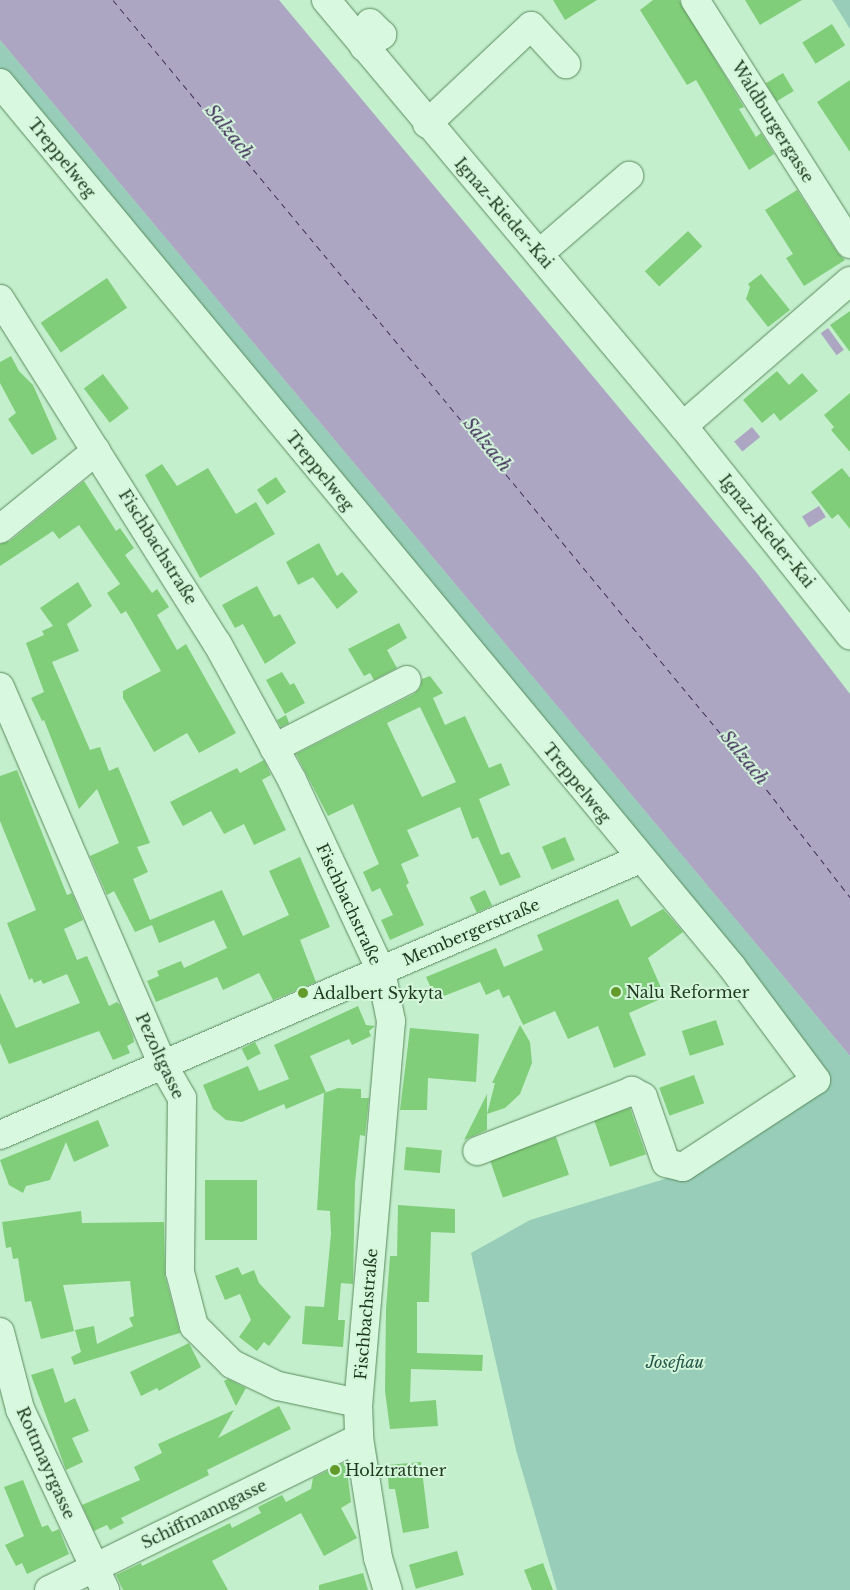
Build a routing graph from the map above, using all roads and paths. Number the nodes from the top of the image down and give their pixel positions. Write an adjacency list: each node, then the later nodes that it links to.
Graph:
1 (326, 0): 5 (street, Ignaz-Rieder-Kai)
2 (695, 0): 7 (street, Waldburgergasse)
3 (566, 64): 5 (street)
4 (0, 83): 18 (street, Treppelweg)
5 (427, 124): 8 (street, Ignaz-Rieder-Kai)
6 (629, 176): 8 (street)
7 (850, 244)
8 (540, 253): 11 (street, Ignaz-Rieder-Kai)
9 (850, 281): 11 (street)
10 (0, 299): 12 (street, Fischbachstraße)
11 (683, 426): 14 (street, Ignaz-Rieder-Kai)
12 (96, 451): 13 (street); 17 (street, Fischbachstraße)
13 (0, 529)
14 (850, 635)
15 (407, 680): 17 (street)
16 (0, 687): 20 (street, Pezoltgasse)
17 (274, 748): 19 (street, Fischbachstraße)
18 (640, 859): 19 (street, Membergerstraße); 22 (street, Treppelweg)
19 (381, 971): 20 (street, Membergerstraße); 24 (street, Fischbachstraße)
20 (163, 1066): 21 (street, Membergerstraße); 24 (street, Pezoltgasse)
21 (0, 1135)
22 (477, 1151)
23 (0, 1332): 26 (street, Rottmayrgasse)
24 (358, 1403): 25 (street, Fischbachstraße)
25 (359, 1438): 26 (street, Schiffmanngasse); 28 (street, Fischbachstraße)
26 (99, 1579): 27 (street, Schiffmanngasse)
27 (49, 1590)
28 (388, 1590)

